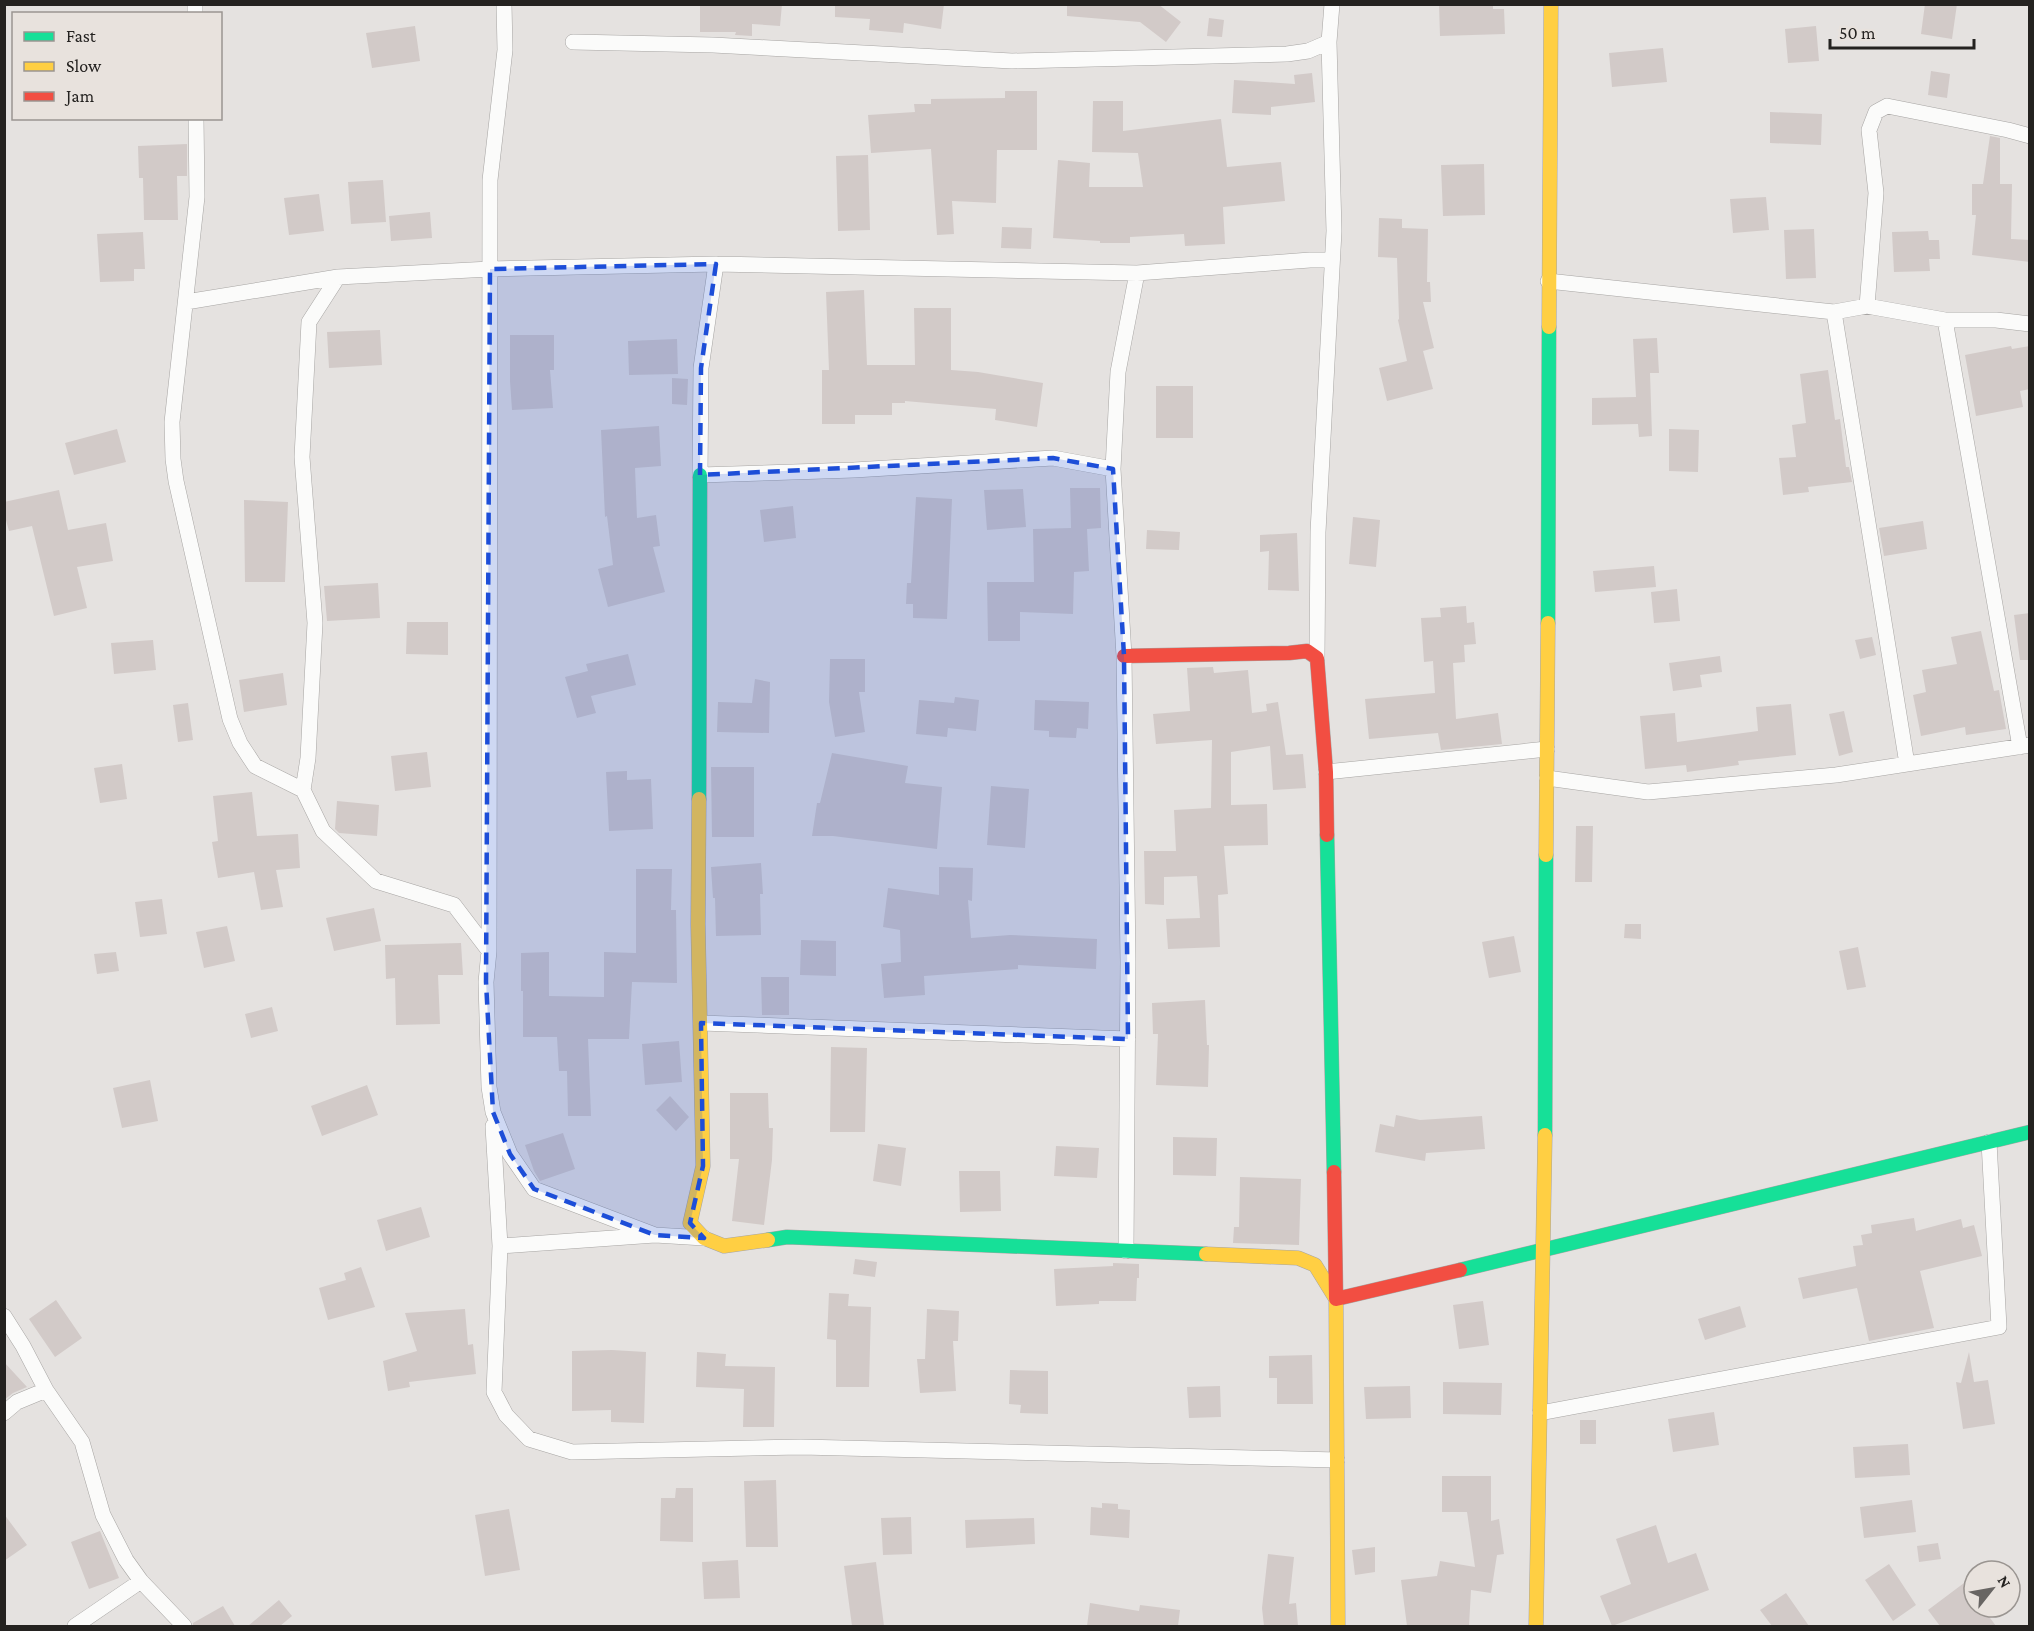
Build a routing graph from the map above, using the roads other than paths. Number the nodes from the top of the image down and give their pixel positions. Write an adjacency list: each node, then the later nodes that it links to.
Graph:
1 (504, 4): 10 (street)
2 (1332, 4): 5 (street)
3 (1551, 4): 13 (street)
4 (573, 42): 5 (street)
5 (1329, 42): 8 (street)
6 (196, 120): 14 (street)
7 (2030, 136): 15 (street)
8 (1331, 260): 11 (street); 22 (street)
9 (716, 264): 10 (street); 11 (street); 20 (street)
10 (490, 269): 12 (street); 29 (street)
11 (1137, 273): 19 (street)
12 (338, 277): 14 (street); 28 (street)
13 (1548, 281): 16 (street); 24 (street)
14 (186, 302): 28 (street)
15 (1867, 306): 16 (street); 17 (street)
16 (1834, 312): 25 (street)
17 (1945, 320): 18 (street); 23 (street)
18 (2030, 324)
19 (1113, 469): 20 (street); 21 (street)
20 (700, 475): 30 (street)
21 (1124, 656): 22 (street); 31 (street)
22 (1317, 658): 26 (street)
23 (2025, 746): 25 (street)
24 (1547, 749): 26 (street); 27 (street)
25 (1907, 764): 27 (street)
26 (1326, 772): 40 (street)
27 (1547, 778): 39 (street)
28 (303, 790): 29 (street)
29 (489, 951): 32 (street)
30 (701, 1023): 31 (street); 36 (street)
31 (1128, 1039): 38 (street)
32 (493, 1112): 35 (street); 37 (street)
33 (2030, 1132): 34 (street)
34 (1989, 1142): 39 (street); 44 (street)
35 (656, 1235): 36 (street); 37 (street)
36 (704, 1239): 38 (street)
37 (500, 1246): 45 (street)
38 (1126, 1251): 40 (street)
39 (1544, 1251): 40 (street); 44 (street)
40 (1335, 1299): 45 (street)
41 (4, 1316): 42 (street)
42 (46, 1390): 43 (street); 46 (street)
43 (4, 1413)
44 (1540, 1413): 50 (street)
45 (1337, 1460): 49 (street)
46 (141, 1581): 47 (street); 48 (street)
47 (75, 1626)
48 (184, 1626)
49 (1338, 1626)
50 (1536, 1626)

